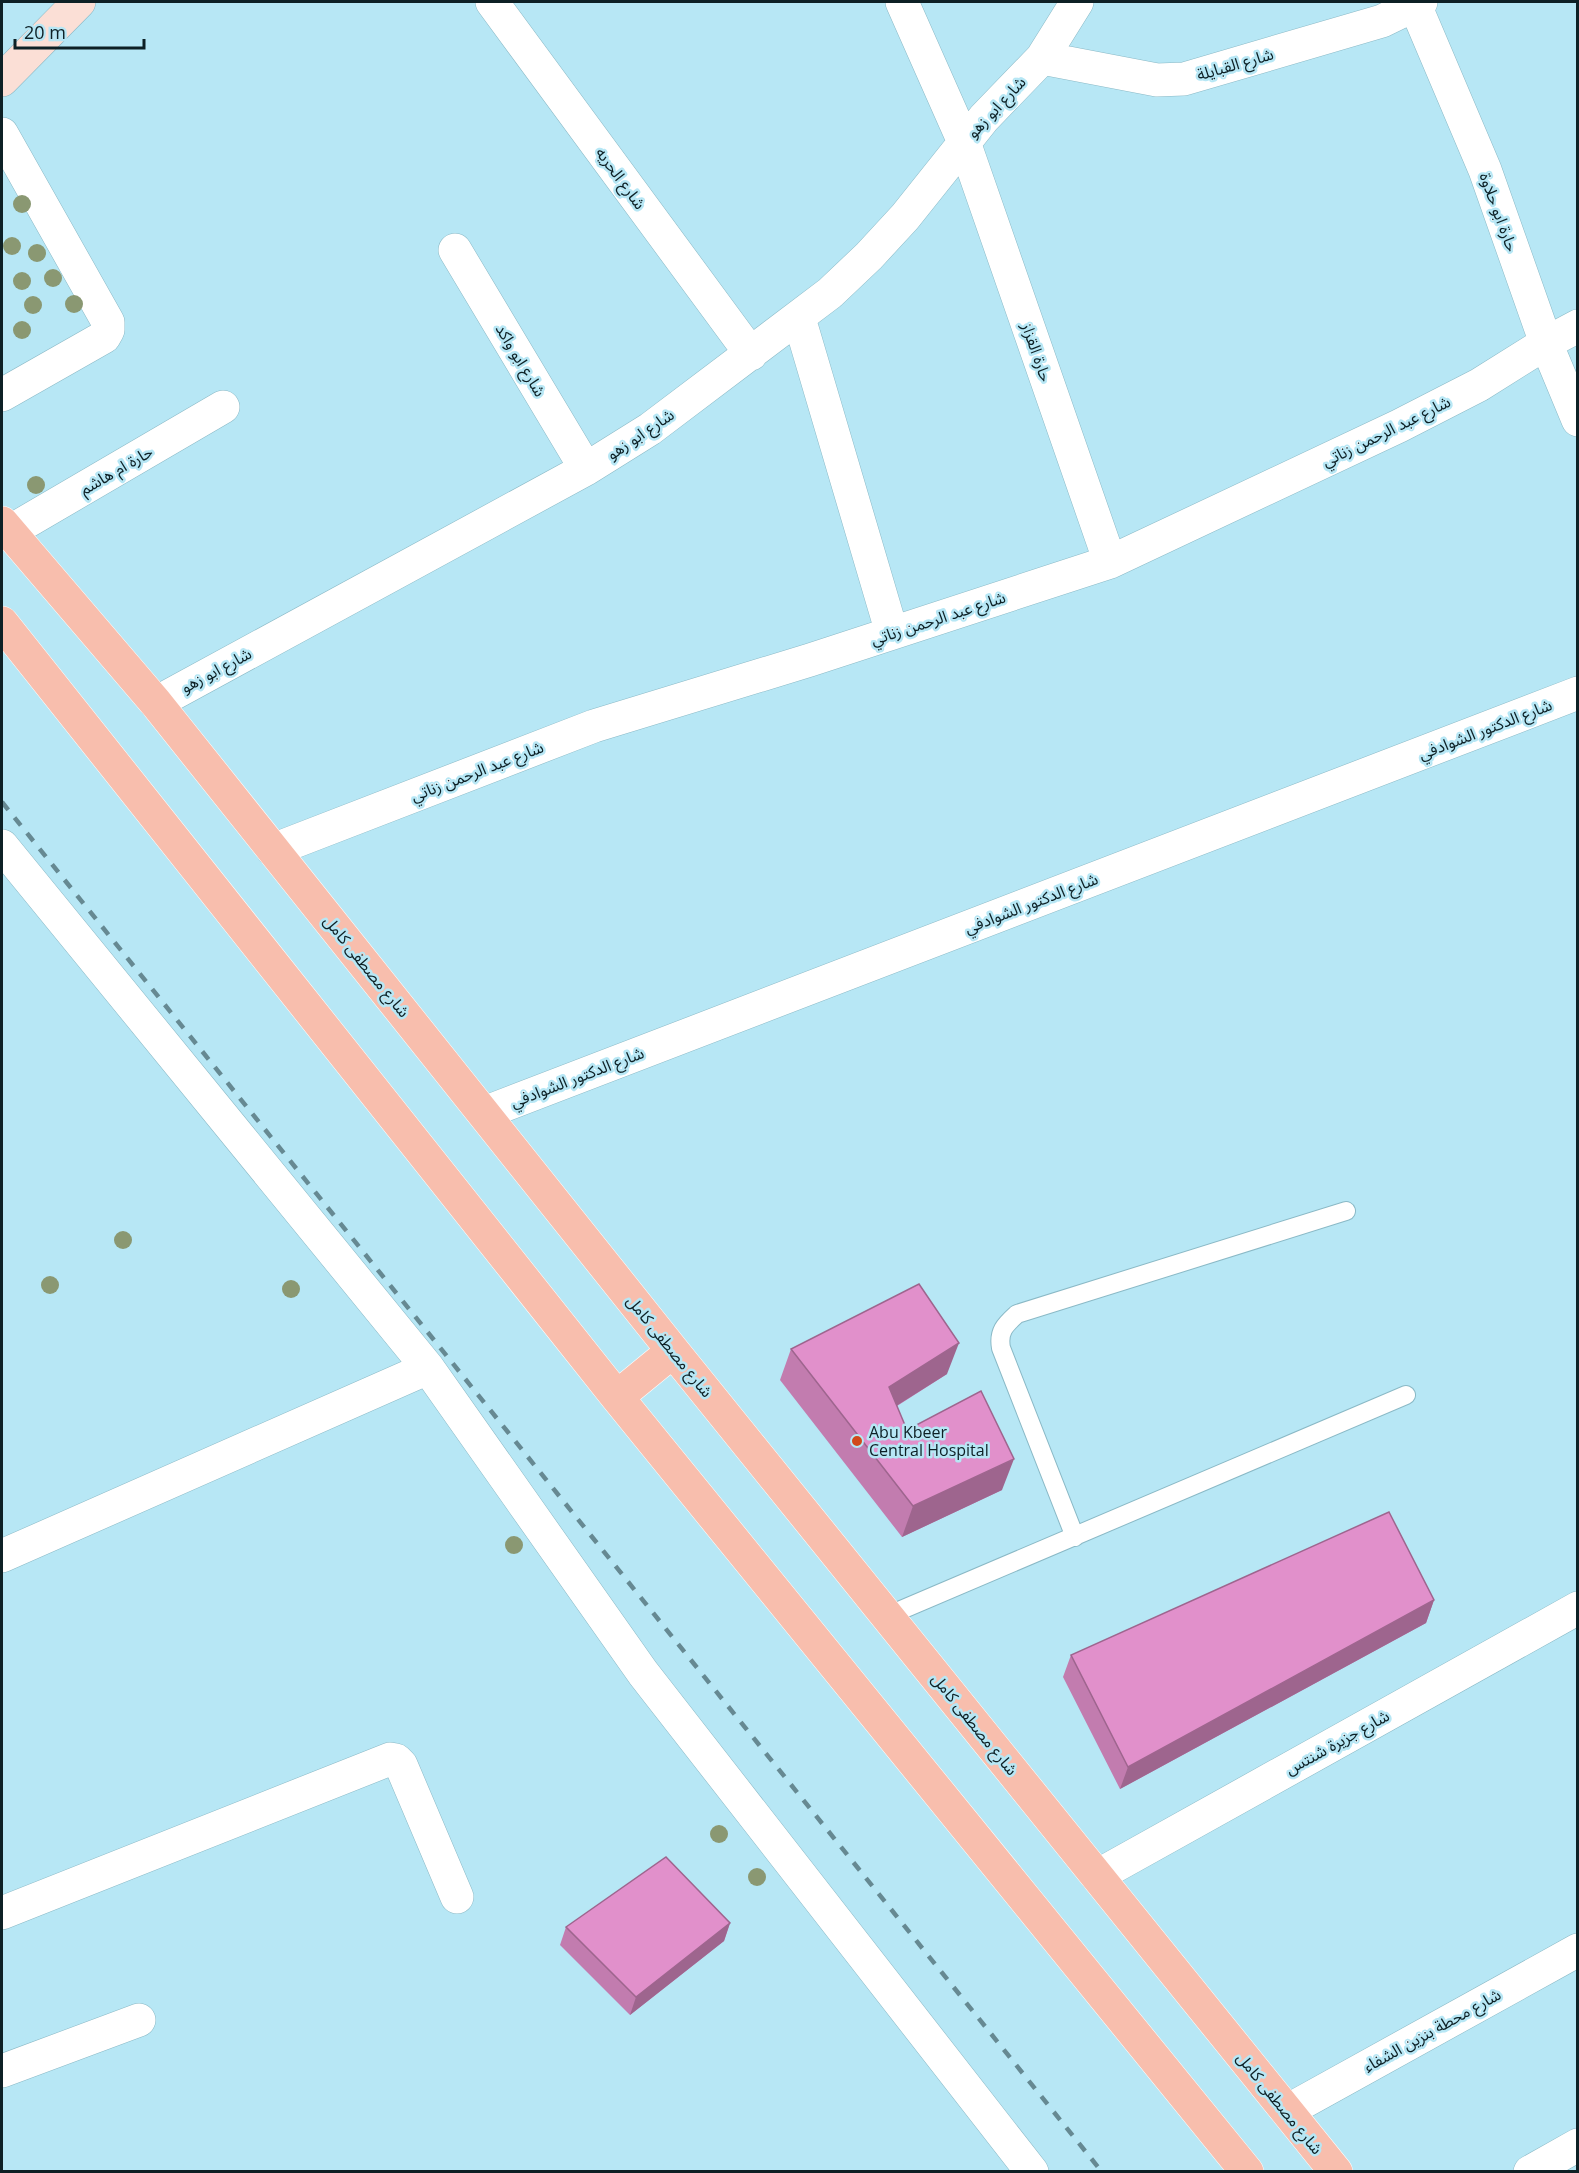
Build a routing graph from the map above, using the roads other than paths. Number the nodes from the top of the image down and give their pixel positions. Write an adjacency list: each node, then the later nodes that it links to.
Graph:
1 (492, 2): 14 (street, شارع الحريه)
2 (902, 2): 9 (street, حارة القزاز)
3 (1077, 2): 6 (street, شارع ابو زهو)
4 (1418, 3): 6 (street, شارع القبايلة); 13 (street, حارة ابو حلاوة)
5 (71, 5): 7 (main road)
6 (1042, 58): 9 (street, شارع ابو زهو)
7 (2, 80)
8 (2, 134): 15 (street)
9 (964, 141): 11 (street, شارع ابو زهو); 20 (street, حارة القزاز)
10 (455, 250): 18 (street, شارع ابو واكد)
11 (799, 318): 14 (street, شارع ابو زهو); 22 (street)
12 (1578, 326): 13 (street, شارع عبد الرحمن زناتي)
13 (1546, 343): 17 (street, حارة ابو حلاوة); 20 (street, شارع عبد الرحمن زناتي)
14 (751, 354): 18 (street, شارع ابو زهو)
15 (2, 395)
16 (223, 407): 19 (street, حارة ام هاشم)
17 (1578, 420)
18 (586, 469): 24 (street, شارع ابو زهو)
19 (5, 528): 24 (main road, شارع مصطفى كامل)
20 (1110, 562): 22 (street, شارع عبد الرحمن زناتي)
21 (2, 623): 32 (main road)
22 (892, 633): 26 (street, شارع عبد الرحمن زناتي)
23 (1578, 693): 27 (street, شارع الدكتور الشوادفي)
24 (156, 703): 26 (main road, شارع مصطفى كامل)
25 (2, 846): 30 (street)
26 (273, 850): 27 (main road, شارع مصطفى كامل)
27 (484, 1113): 29 (main road, شارع مصطفى كامل)
28 (1346, 1211): 33 (lane)
29 (673, 1351): 32 (main road); 36 (main road, شارع مصطفى كامل)
30 (428, 1368): 34 (street); 45 (street)
31 (1406, 1395): 33 (lane)
32 (617, 1397): 46 (main road)
33 (1075, 1537): 36 (lane)
34 (2, 1556)
35 (1578, 1608): 37 (street, شارع جزيرة شنتس)
36 (887, 1616): 37 (main road, شارع مصطفى كامل)
37 (1097, 1876): 43 (main road, شارع مصطفى كامل)
38 (457, 1897): 39 (street)
39 (2, 1912)
40 (1578, 1950): 43 (street, شارع محطة بنزين الشفاء)
41 (139, 2020): 42 (street)
42 (2, 2071)
43 (1287, 2111): 47 (main road, شارع مصطفى كامل)
44 (1578, 2145): 48 (street)
45 (1032, 2172)
46 (1247, 2172)
47 (1336, 2172)
48 (1530, 2172)

